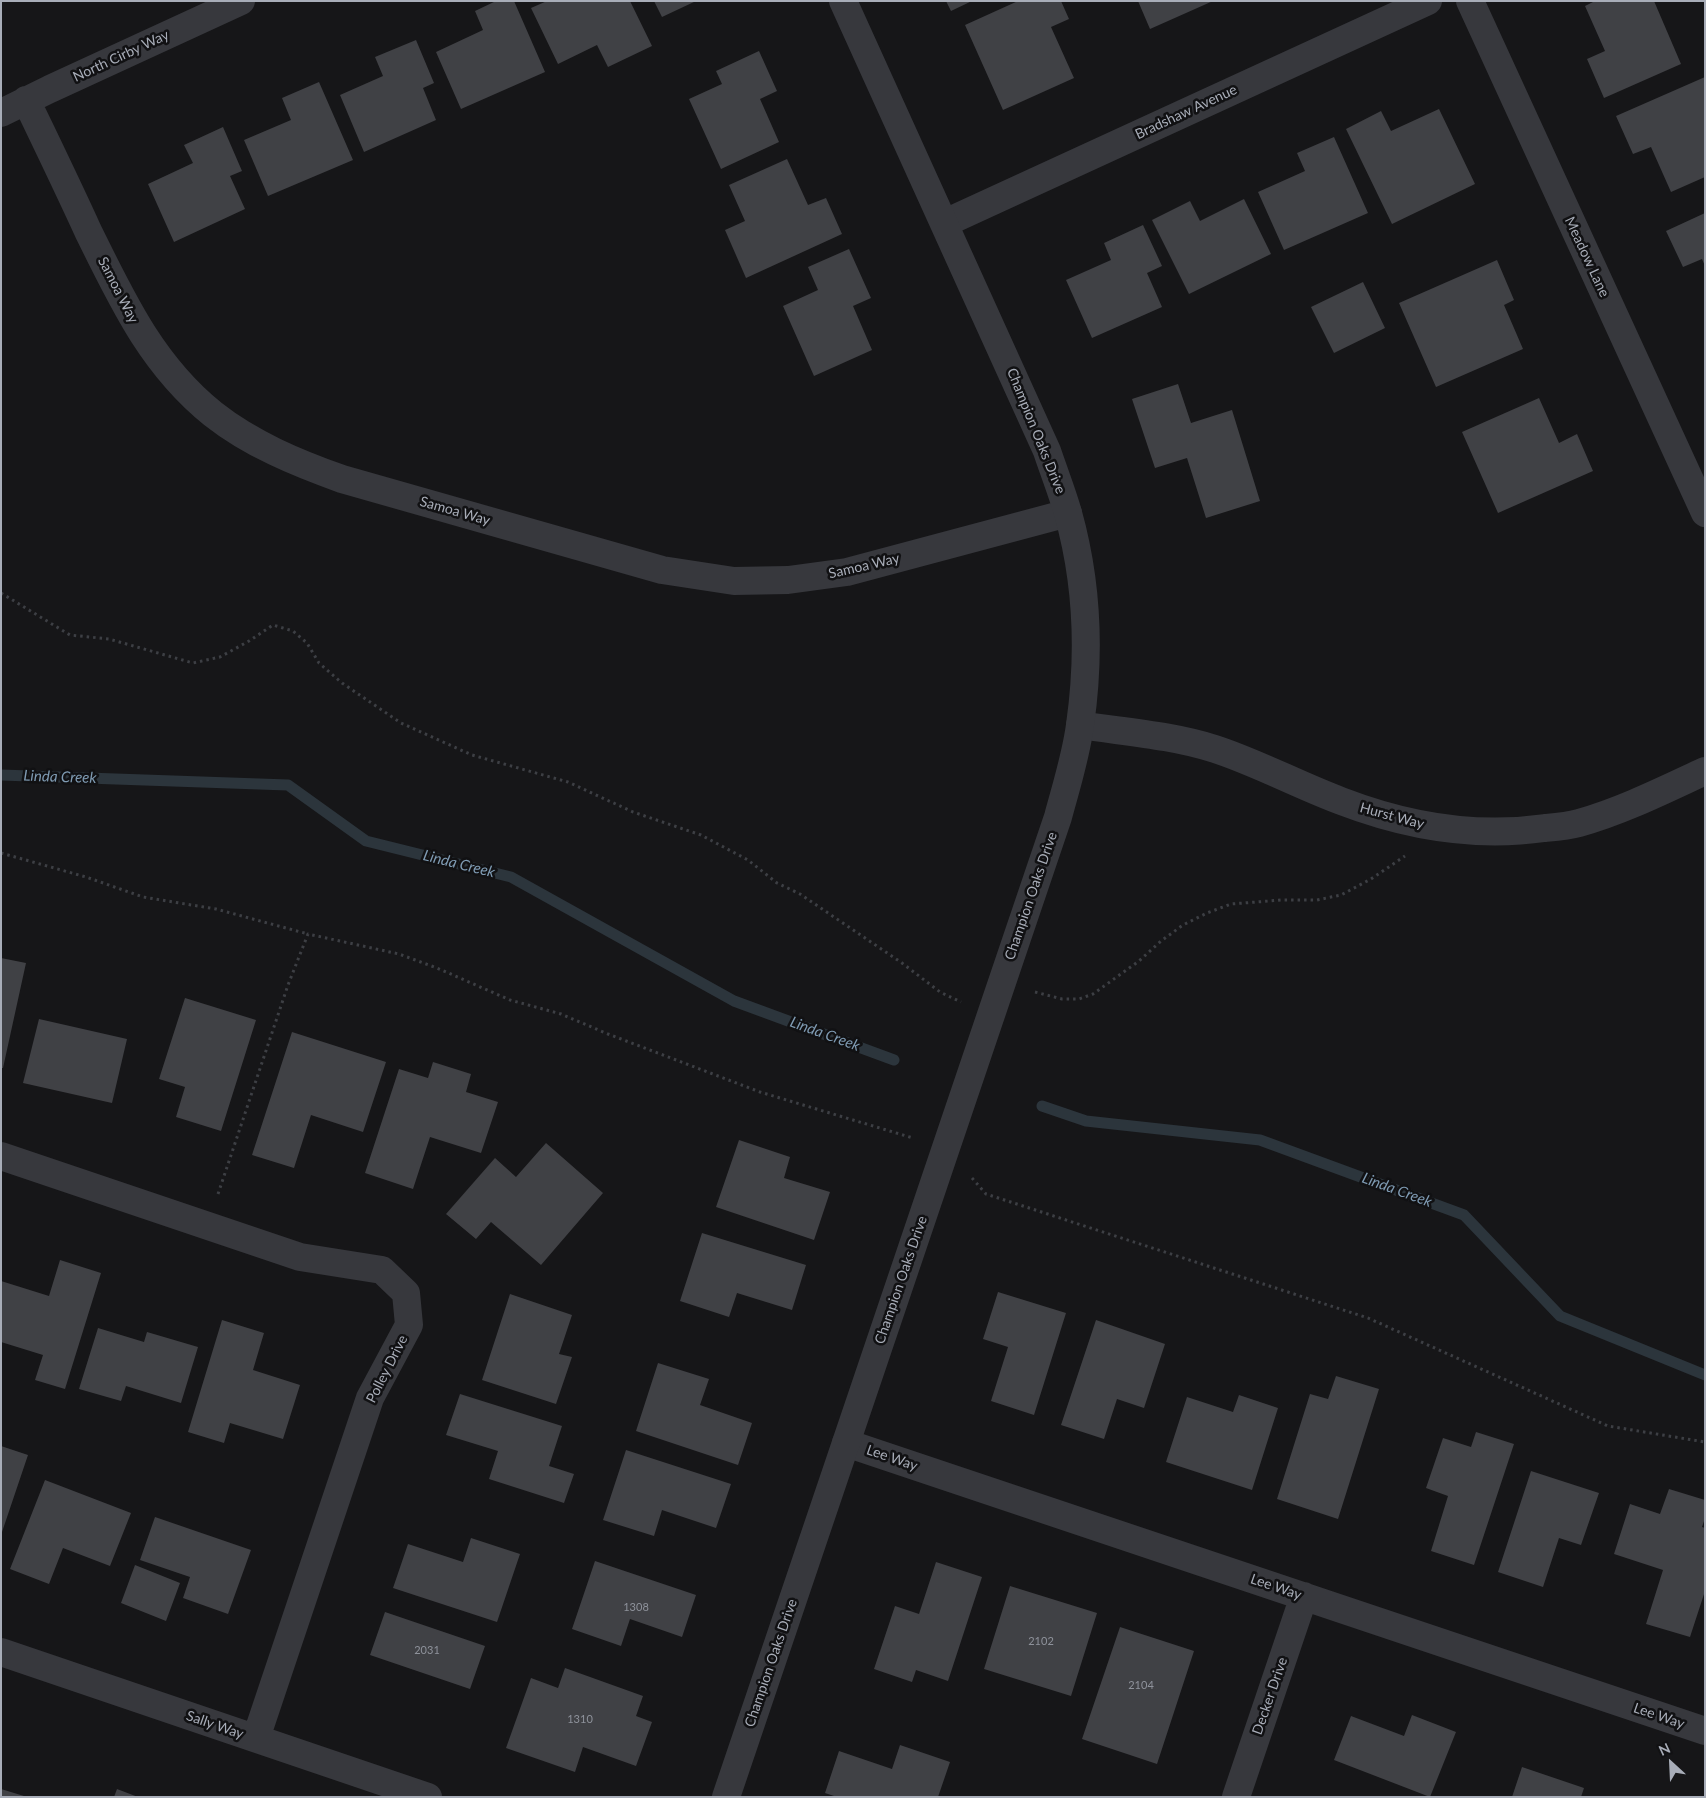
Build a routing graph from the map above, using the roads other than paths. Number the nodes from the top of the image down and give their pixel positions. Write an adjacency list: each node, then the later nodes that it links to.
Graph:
1 (241, 1): 5 (street, North Cirby Way)
2 (843, 1): 7 (street, Champion Oaks Drive)
3 (1428, 1): 7 (street, Bradshaw Avenue)
4 (1470, 1): 8 (street, Meadow Lane)
5 (26, 100): 6 (street, North Cirby Way); 9 (street, Samoa Way)
6 (1, 113)
7 (945, 223): 9 (street, Champion Oaks Drive)
8 (1705, 512)
9 (1068, 513): 10 (street, Champion Oaks Drive)
10 (1080, 725): 11 (street, Hurst Way); 13 (street, Champion Oaks Drive)
11 (1705, 771)
12 (1, 1156): 17 (street, Polley Drive)
13 (846, 1442): 14 (street, Lee Way); 19 (street, Champion Oaks Drive)
14 (1304, 1596): 16 (street, Lee Way); 20 (street, Decker Drive)
15 (1, 1652): 17 (street, Sally Way)
16 (1705, 1732)
17 (256, 1738): 18 (street, Sally Way)
18 (428, 1797)
19 (726, 1797)
20 (1236, 1797)

